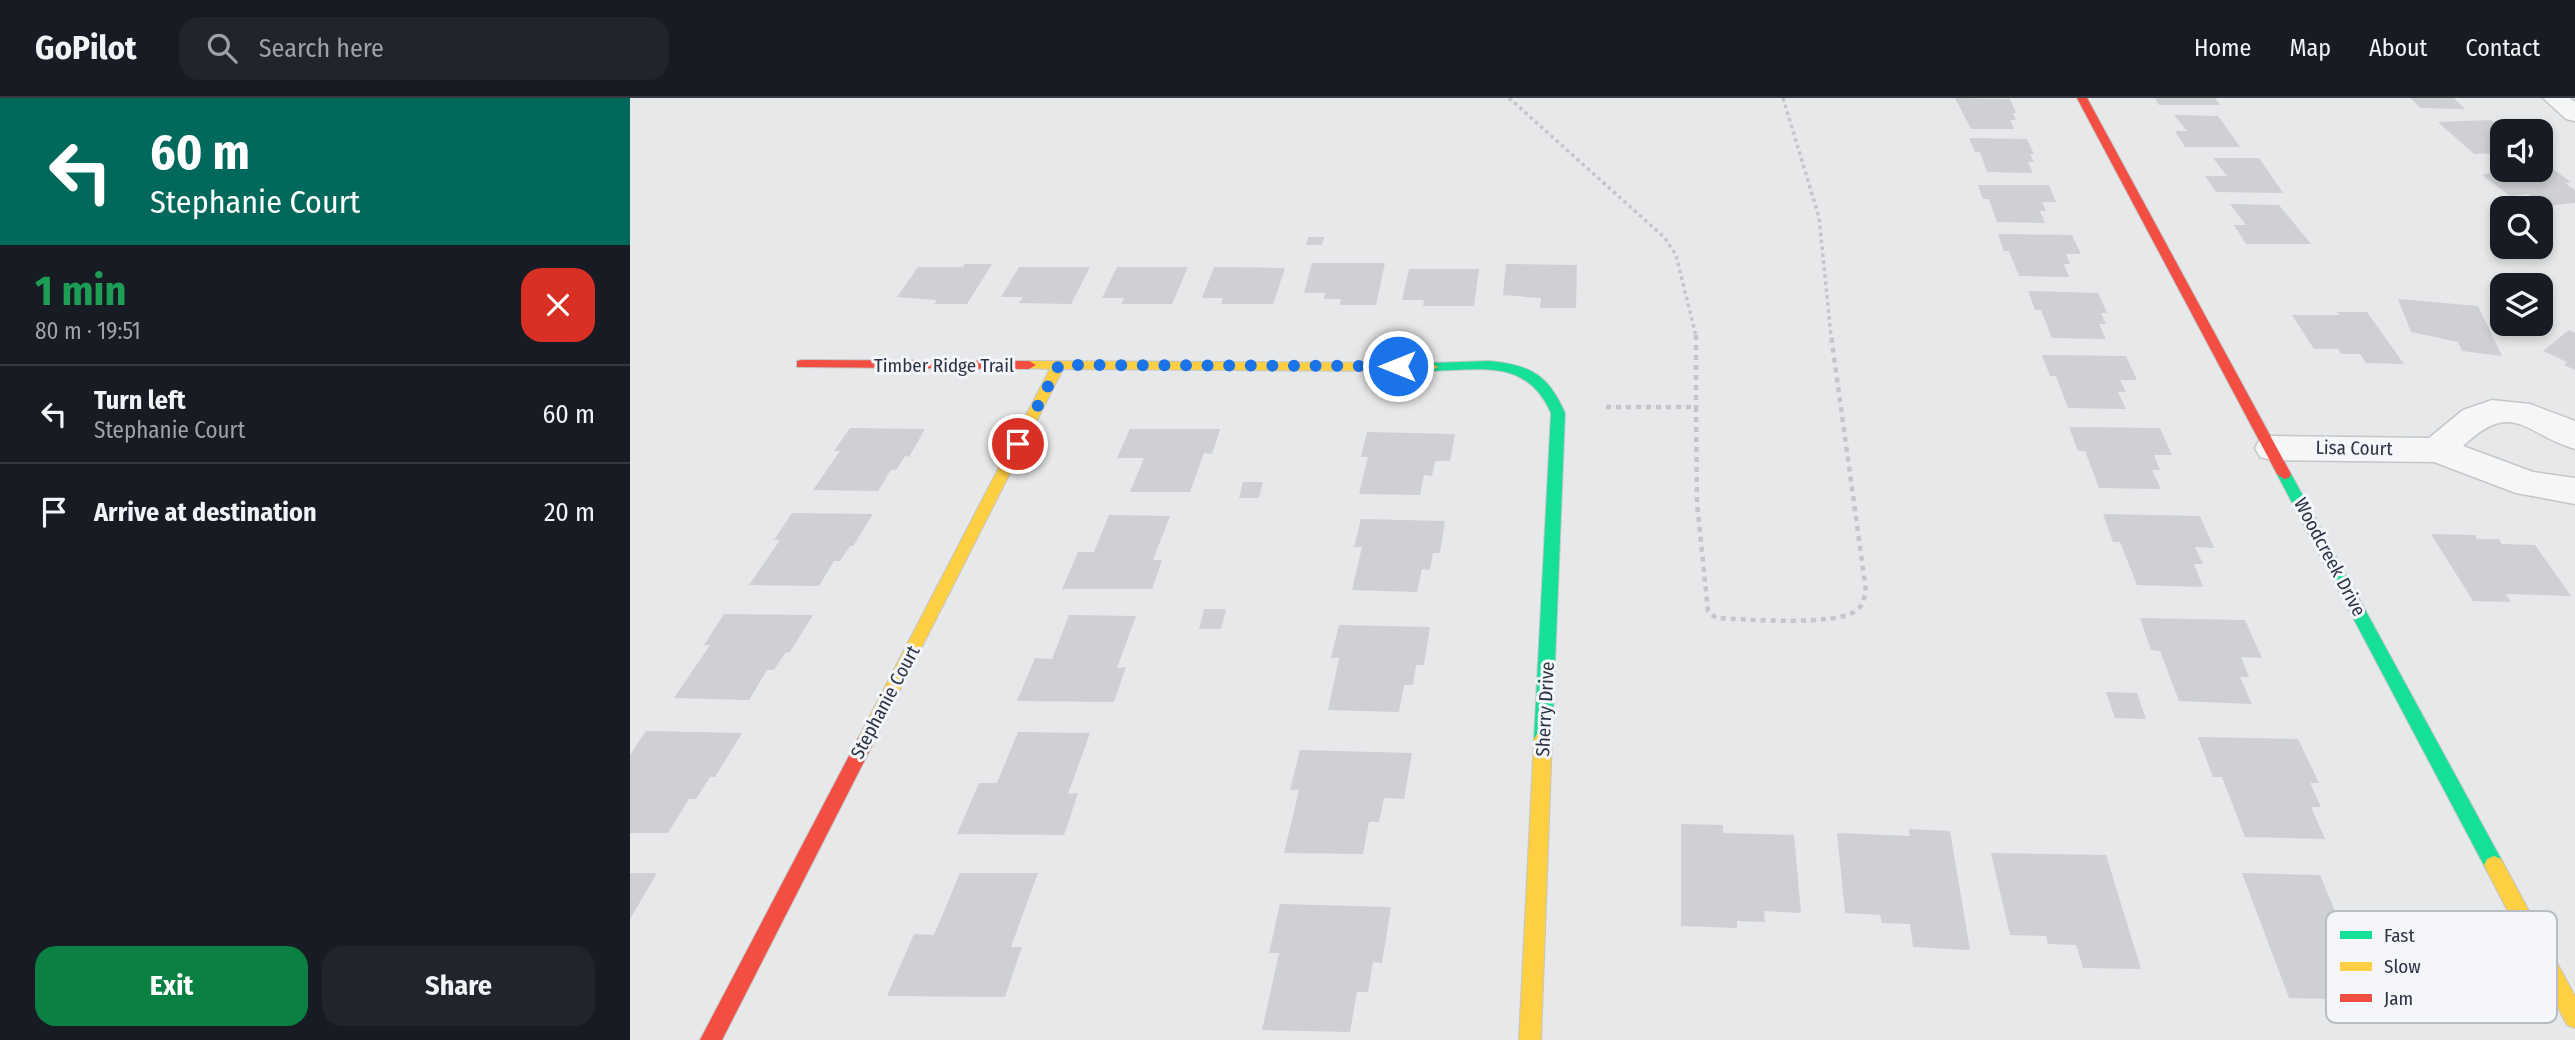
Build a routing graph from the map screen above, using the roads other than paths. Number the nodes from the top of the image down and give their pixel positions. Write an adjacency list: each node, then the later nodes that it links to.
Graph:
1 (2082, 98): 8 (street, Woodcreek Drive)
2 (2555, 98): 3 (street)
3 (2575, 114)
4 (802, 364): 5 (street, Timber Ridge Trail)
5 (1059, 365): 6 (street, Timber Ridge Trail); 14 (street, Stephanie Court)
6 (1545, 381): 15 (street, Sherry Drive)
7 (2575, 437): 9 (street)
8 (2272, 447): 9 (street, Lisa Court); 11 (street, Woodcreek Drive)
9 (2437, 450): 10 (street, Lisa Court)
10 (2575, 491)
11 (2519, 911)
12 (2557, 983): 13 (street, Woodcreek Drive)
13 (2575, 1017)
14 (711, 1040)
15 (1530, 1040)

